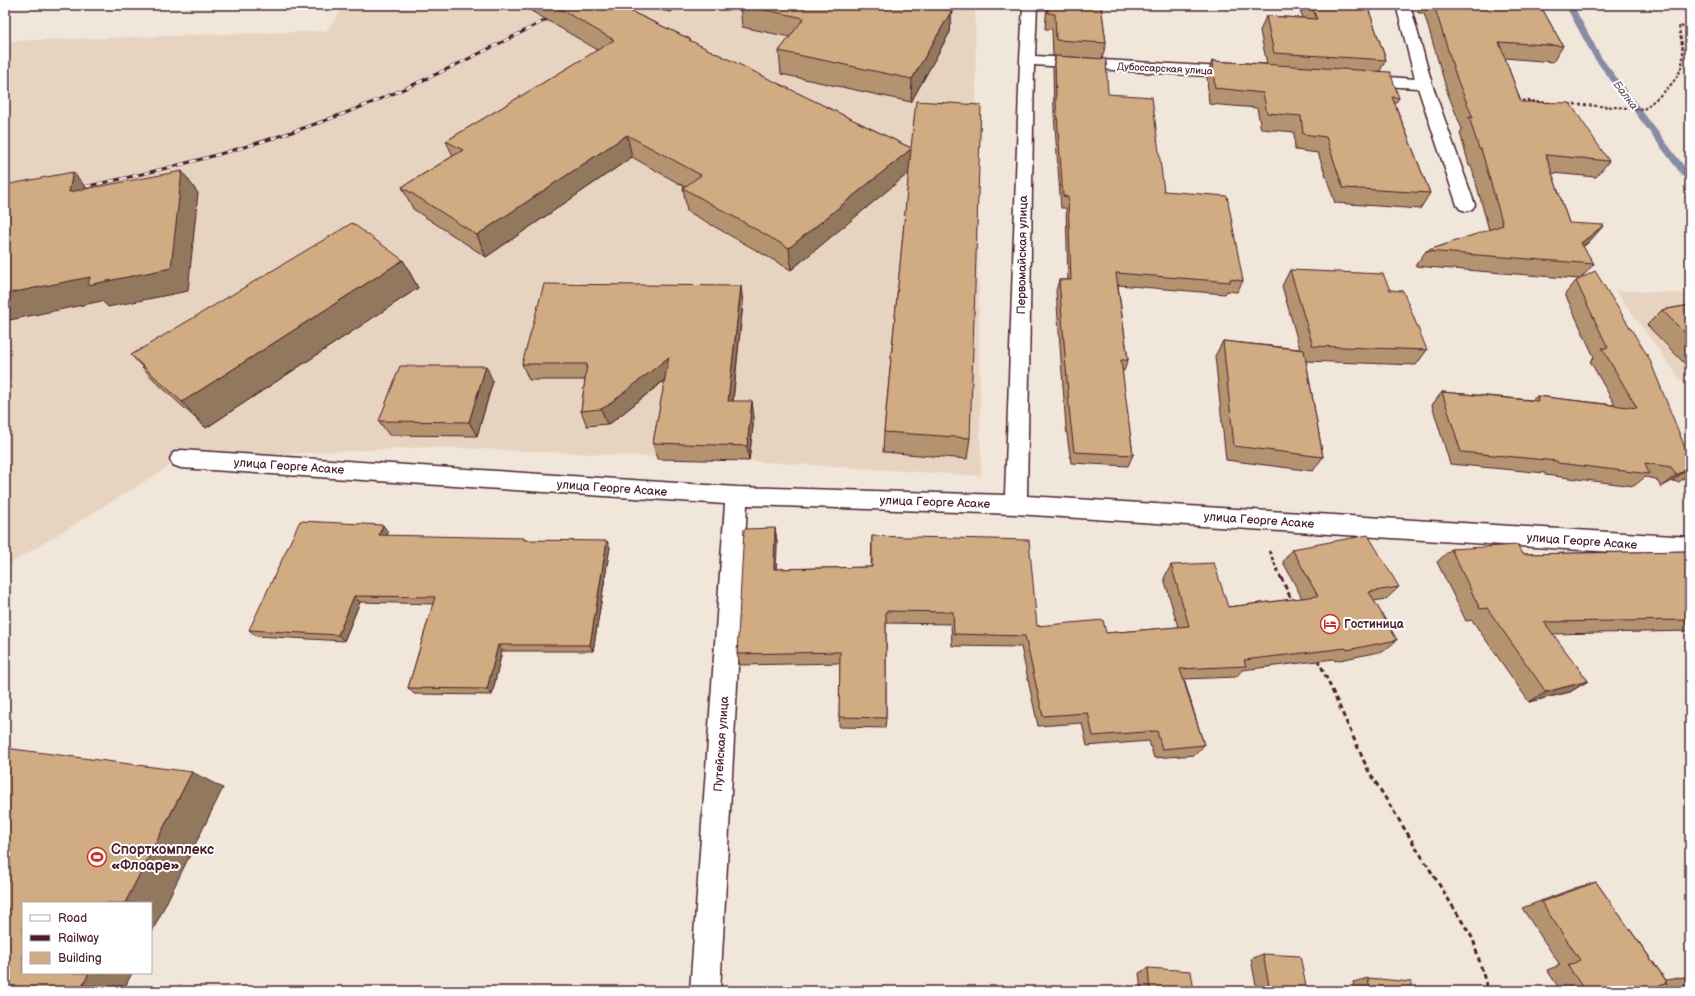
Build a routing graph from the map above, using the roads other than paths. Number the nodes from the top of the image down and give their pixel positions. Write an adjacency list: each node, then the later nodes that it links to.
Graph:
1 (1030, 5): 3 (street, Первомайская улица)
2 (1403, 5): 6 (street)
3 (1027, 60): 4 (street, Дубоссарская улица); 10 (street, Первомайская улица)
4 (1257, 74)
5 (1352, 79): 6 (street)
6 (1424, 84): 7 (street)
7 (1466, 205)
8 (181, 459): 9 (street, улица Георге Асаке)
9 (737, 496): 10 (street, улица Георге Асаке); 12 (street, Путейская улица)
10 (1016, 505): 11 (street, улица Георге Асаке)
11 (1690, 547)
12 (705, 991)

